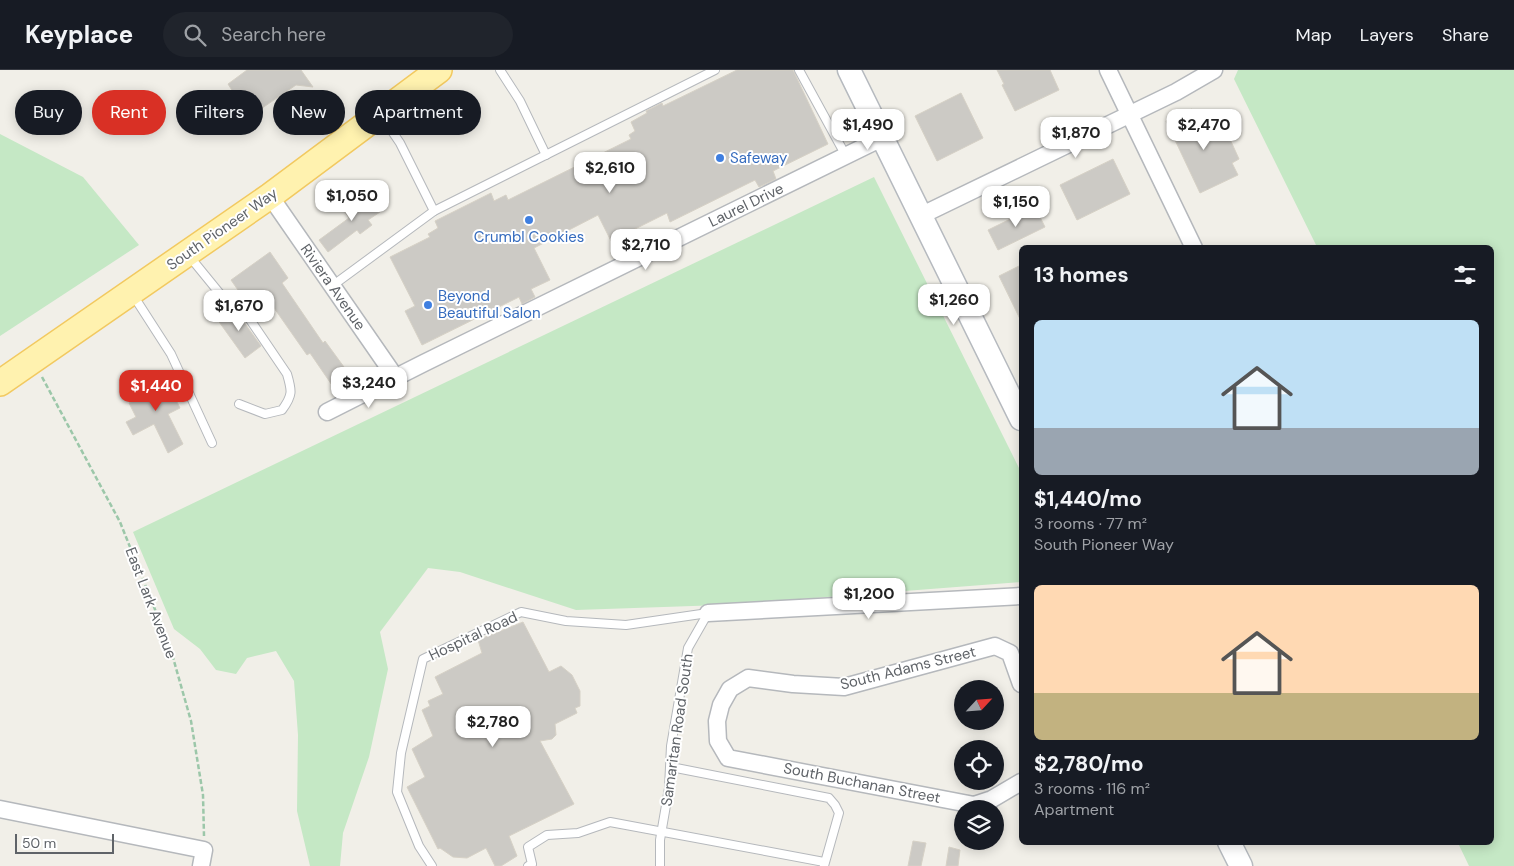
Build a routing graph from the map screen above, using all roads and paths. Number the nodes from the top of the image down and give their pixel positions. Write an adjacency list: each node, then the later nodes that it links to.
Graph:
1 (439, 70): 8 (main road, South Pioneer Way)
2 (500, 70): 13 (lane)
3 (715, 70): 13 (lane)
4 (799, 70): 14 (lane)
5 (849, 70): 12 (main road)
6 (1108, 70): 9 (street)
7 (1214, 70): 9 (street)
8 (412, 90)
9 (1130, 115): 17 (street); 18 (street)
10 (355, 133): 15 (main road, South Pioneer Way)
11 (394, 135): 16 (lane)
12 (882, 138): 14 (street, Laurel Drive); 17 (main road)
13 (546, 155): 16 (lane)
14 (846, 156): 23 (street, Laurel Drive)
15 (270, 196): 19 (main road, South Pioneer Way); 20 (street, Riviera Avenue)
16 (434, 211): 20 (lane)
17 (920, 216): 27 (main road)
18 (1193, 245)
19 (187, 253): 21 (main road, South Pioneer Way); 25 (lane)
20 (332, 286): 23 (street, Riviera Avenue)
21 (131, 292): 22 (main road, South Pioneer Way); 28 (lane)
22 (33, 360): 24 (main road, South Pioneer Way); 38 (path, East Lark Avenue)
23 (396, 378): 26 (street, Laurel Drive)
24 (0, 383)
25 (239, 404)
26 (328, 412)
27 (1019, 415)
28 (212, 443)
29 (1019, 596): 30 (street)
30 (708, 613): 33 (lane, Samaritan Road South); 40 (lane, Hospital Road)
31 (1019, 678): 32 (street, South Adams Street)
32 (728, 758): 34 (street, South Buchanan Street)
33 (671, 767): 36 (lane, Samaritan Road South); 39 (lane)
34 (1019, 783)
35 (0, 809): 38 (street)
36 (662, 833): 39 (lane); 41 (lane); 42 (lane, Samaritan Road South)
37 (1230, 845): 43 (main road)
38 (203, 858)
39 (824, 864)
40 (432, 866)
41 (528, 866)
42 (660, 866)
43 (1241, 866)

